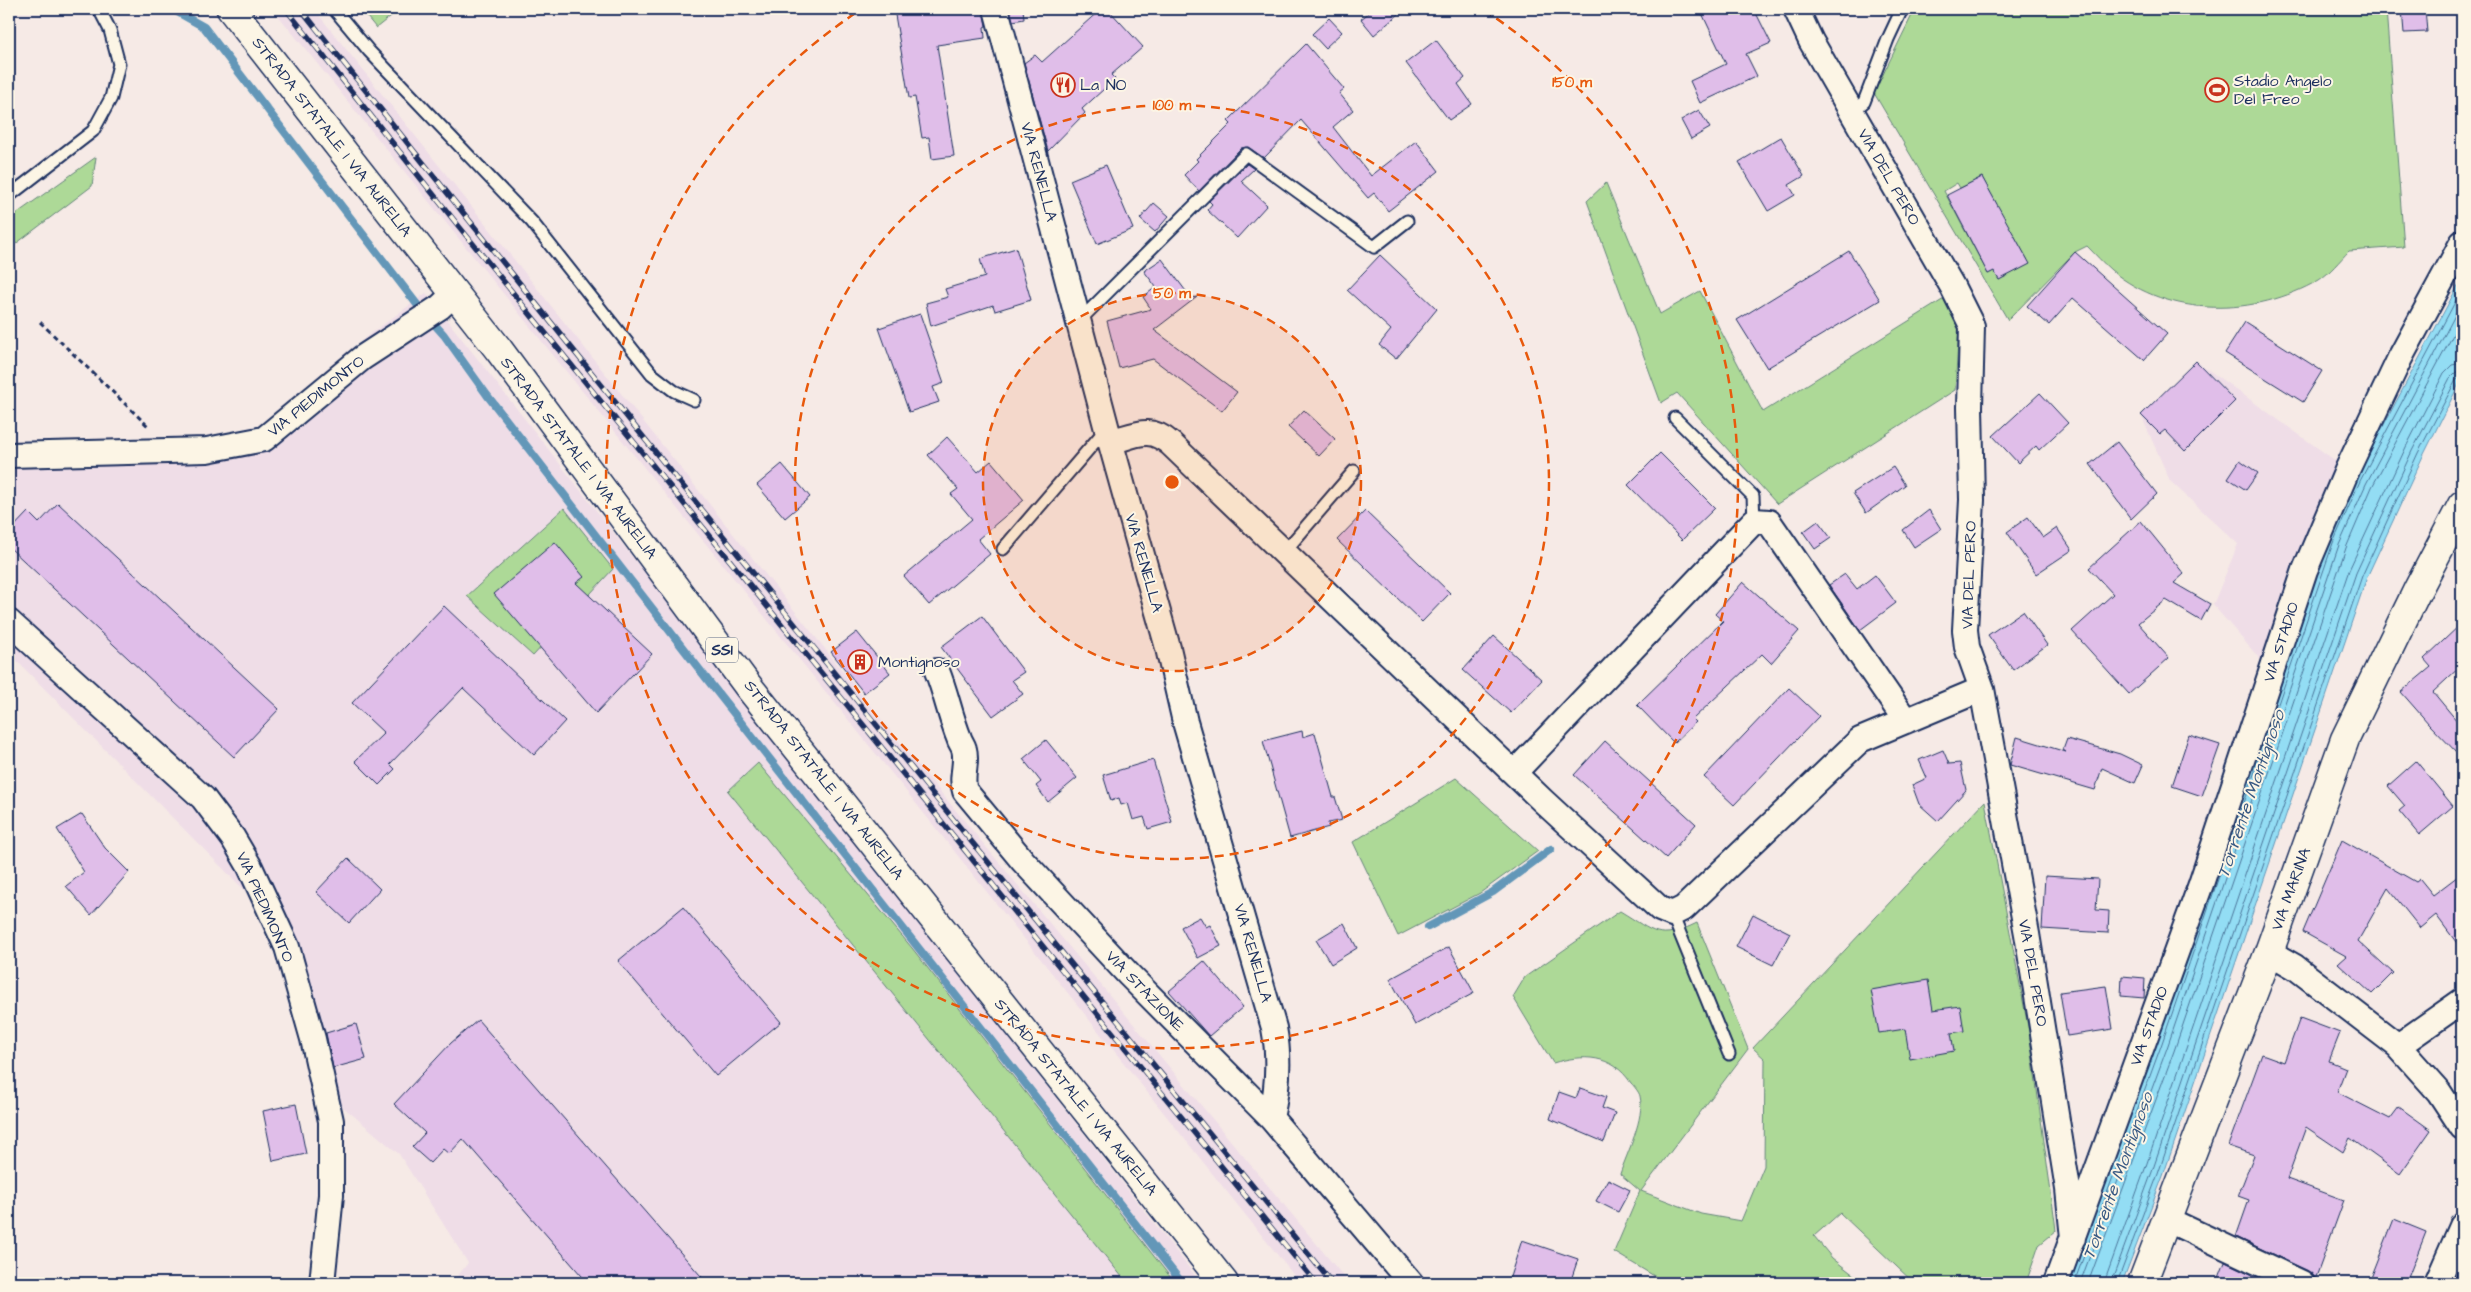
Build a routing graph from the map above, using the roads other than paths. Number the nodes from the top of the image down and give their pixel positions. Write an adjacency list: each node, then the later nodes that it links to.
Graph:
1 (99, 9): 8 (lane)
2 (231, 9): 11 (main road, STRADA STATALE 1 VIA AURELIA / SS1)
3 (334, 9): 13 (lane)
4 (996, 9): 12 (street, VIA RENELLA)
5 (1796, 9): 7 (street, VIA DEL PERO)
6 (1902, 9): 7 (lane)
7 (1852, 112): 25 (street, VIA DEL PERO)
8 (9, 196)
9 (1407, 222): 12 (lane)
10 (2462, 243): 37 (street, VIA STADIO)
11 (447, 300): 16 (street, VIA PIEDIMONTO); 39 (main road, STRADA STATALE 1 VIA AURELIA / SS1)
12 (1079, 321): 15 (street, VIA RENELLA)
13 (694, 400)
14 (1675, 418): 19 (lane)
15 (1108, 435): 21 (lane); 22 (street); 33 (street, VIA RENELLA)
16 (9, 455)
17 (1354, 471): 22 (lane)
18 (2462, 505): 20 (main road, VIA MARINA)
19 (1754, 521): 26 (street); 27 (street)
20 (2455, 527): 29 (main road, VIA MARINA)
21 (1003, 549)
22 (1285, 551): 27 (street)
23 (9, 622): 38 (street, VIA PIEDIMONTO)
24 (937, 671): 33 (street, VIA STAZIONE)
25 (1982, 689): 26 (street); 37 (street, VIA DEL PERO)
26 (1906, 721): 28 (street)
27 (1514, 773): 28 (street)
28 (1672, 914): 32 (lane)
29 (2268, 952): 31 (street); 35 (main road, VIA MARINA)
30 (2462, 1001): 31 (street)
31 (2398, 1046): 34 (street)
32 (1729, 1054)
33 (1271, 1118): 40 (street, VIA STAZIONE)
34 (2462, 1127)
35 (2166, 1219): 42 (main road, VIA MARINA); 43 (street)
36 (2462, 1226): 44 (street)
37 (2073, 1238): 41 (street, VIA STADIO)
38 (322, 1283)
39 (1224, 1283)
40 (1411, 1283)
41 (2056, 1283)
42 (2142, 1283)
43 (2302, 1283)
44 (2437, 1283)

